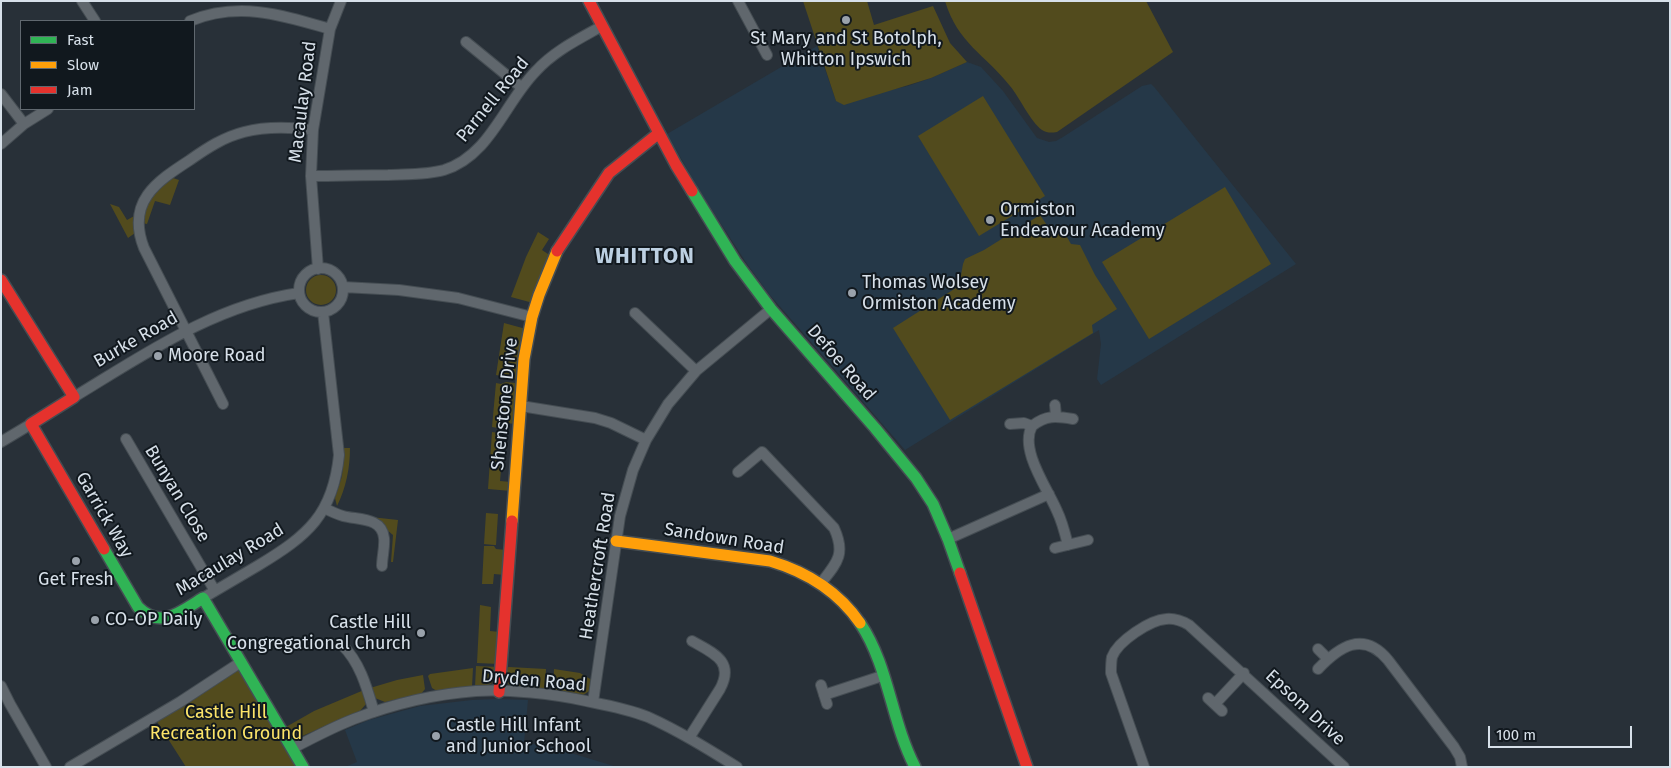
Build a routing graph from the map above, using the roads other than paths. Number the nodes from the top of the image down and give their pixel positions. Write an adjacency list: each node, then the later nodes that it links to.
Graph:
1 (82, 1): 5 (street)
2 (341, 1): 8 (street, Macaulay Road)
3 (589, 1): 7 (street, Defoe Road)
4 (738, 1): 10 (street)
5 (93, 20)
6 (193, 20): 8 (street)
7 (602, 26): 11 (street, Parnell Road); 16 (street, Defoe Road)
8 (330, 29): 15 (street, Macaulay Road)
9 (466, 42): 11 (street)
10 (767, 56)
11 (521, 87): 18 (street, Parnell Road)
12 (1, 94): 14 (street)
13 (46, 110): 14 (street)
14 (24, 124): 17 (street)
15 (313, 130): 18 (street, Macaulay Road); 27 (street)
16 (659, 133): 23 (street, Defoe Road); 26 (street, Shenstone Drive)
17 (1, 144)
18 (311, 176): 19 (street, Macaulay Road)
19 (318, 269): 21 (street); 22 (street)
20 (3, 287): 29 (street)
21 (343, 287): 24 (street); 26 (street)
22 (299, 293): 24 (street); 27 (street, Burke Road)
23 (771, 309): 28 (street, Heathercroft Road); 44 (street, Defoe Road)
24 (323, 312): 43 (street, Macaulay Road)
25 (635, 313): 28 (street)
26 (532, 317): 32 (street, Shenstone Drive)
27 (186, 331): 29 (street, Burke Road); 30 (street)
28 (696, 371): 39 (street, Heathercroft Road)
29 (74, 397): 35 (street, Burke Road)
30 (223, 404)
31 (1055, 405): 33 (street)
32 (520, 406): 39 (street); 64 (street, Shenstone Drive)
33 (1056, 416): 34 (street); 37 (street)
34 (1073, 419)
35 (31, 424): 40 (street, Burke Road); 53 (street, Garrick Way)
36 (1010, 424): 37 (street)
37 (1032, 426): 42 (street)
38 (126, 439): 51 (street, Bunyan Close)
39 (646, 440): 46 (street, Heathercroft Road)
40 (1, 442)
41 (738, 472): 50 (street)
42 (1049, 494): 44 (street); 47 (street)
43 (324, 508): 49 (street); 51 (street, Macaulay Road)
44 (948, 539): 75 (street, Defoe Road)
45 (1088, 540): 47 (street)
46 (616, 541): 50 (street, Sandown Road); 65 (street, Heathercroft Road)
47 (1068, 544): 48 (street)
48 (1055, 548)
49 (382, 566)
50 (822, 583): 61 (street, Sandown Road)
51 (215, 590): 52 (street, Macaulay Road)
52 (203, 598): 53 (street, Macaulay Road); 58 (street)
53 (151, 619)
54 (692, 640): 68 (street)
55 (342, 645): 67 (street)
56 (1318, 649): 57 (street)
57 (1328, 659): 59 (street); 78 (street)
58 (241, 662): 69 (street); 71 (street)
59 (1318, 669)
60 (1244, 673): 66 (street, Epsom Drive); 76 (street, Epsom Drive); 77 (street, Epsom Drive)
61 (882, 676): 62 (street); 74 (street, Sandown Road)
62 (820, 684)
63 (1, 686): 70 (street)
64 (499, 692): 65 (street, Dryden Road); 67 (street, Dryden Road)
65 (593, 702): 68 (street, Dryden Road)
66 (1215, 704)
67 (374, 712): 69 (street, Dryden Road)
68 (689, 738): 73 (street, Dryden Road)
69 (293, 748): 72 (street)
70 (46, 767)
71 (70, 767)
72 (303, 767)
73 (737, 767)
74 (915, 767)
75 (1027, 767)
76 (1144, 767)
77 (1344, 767)
78 (1462, 767)

